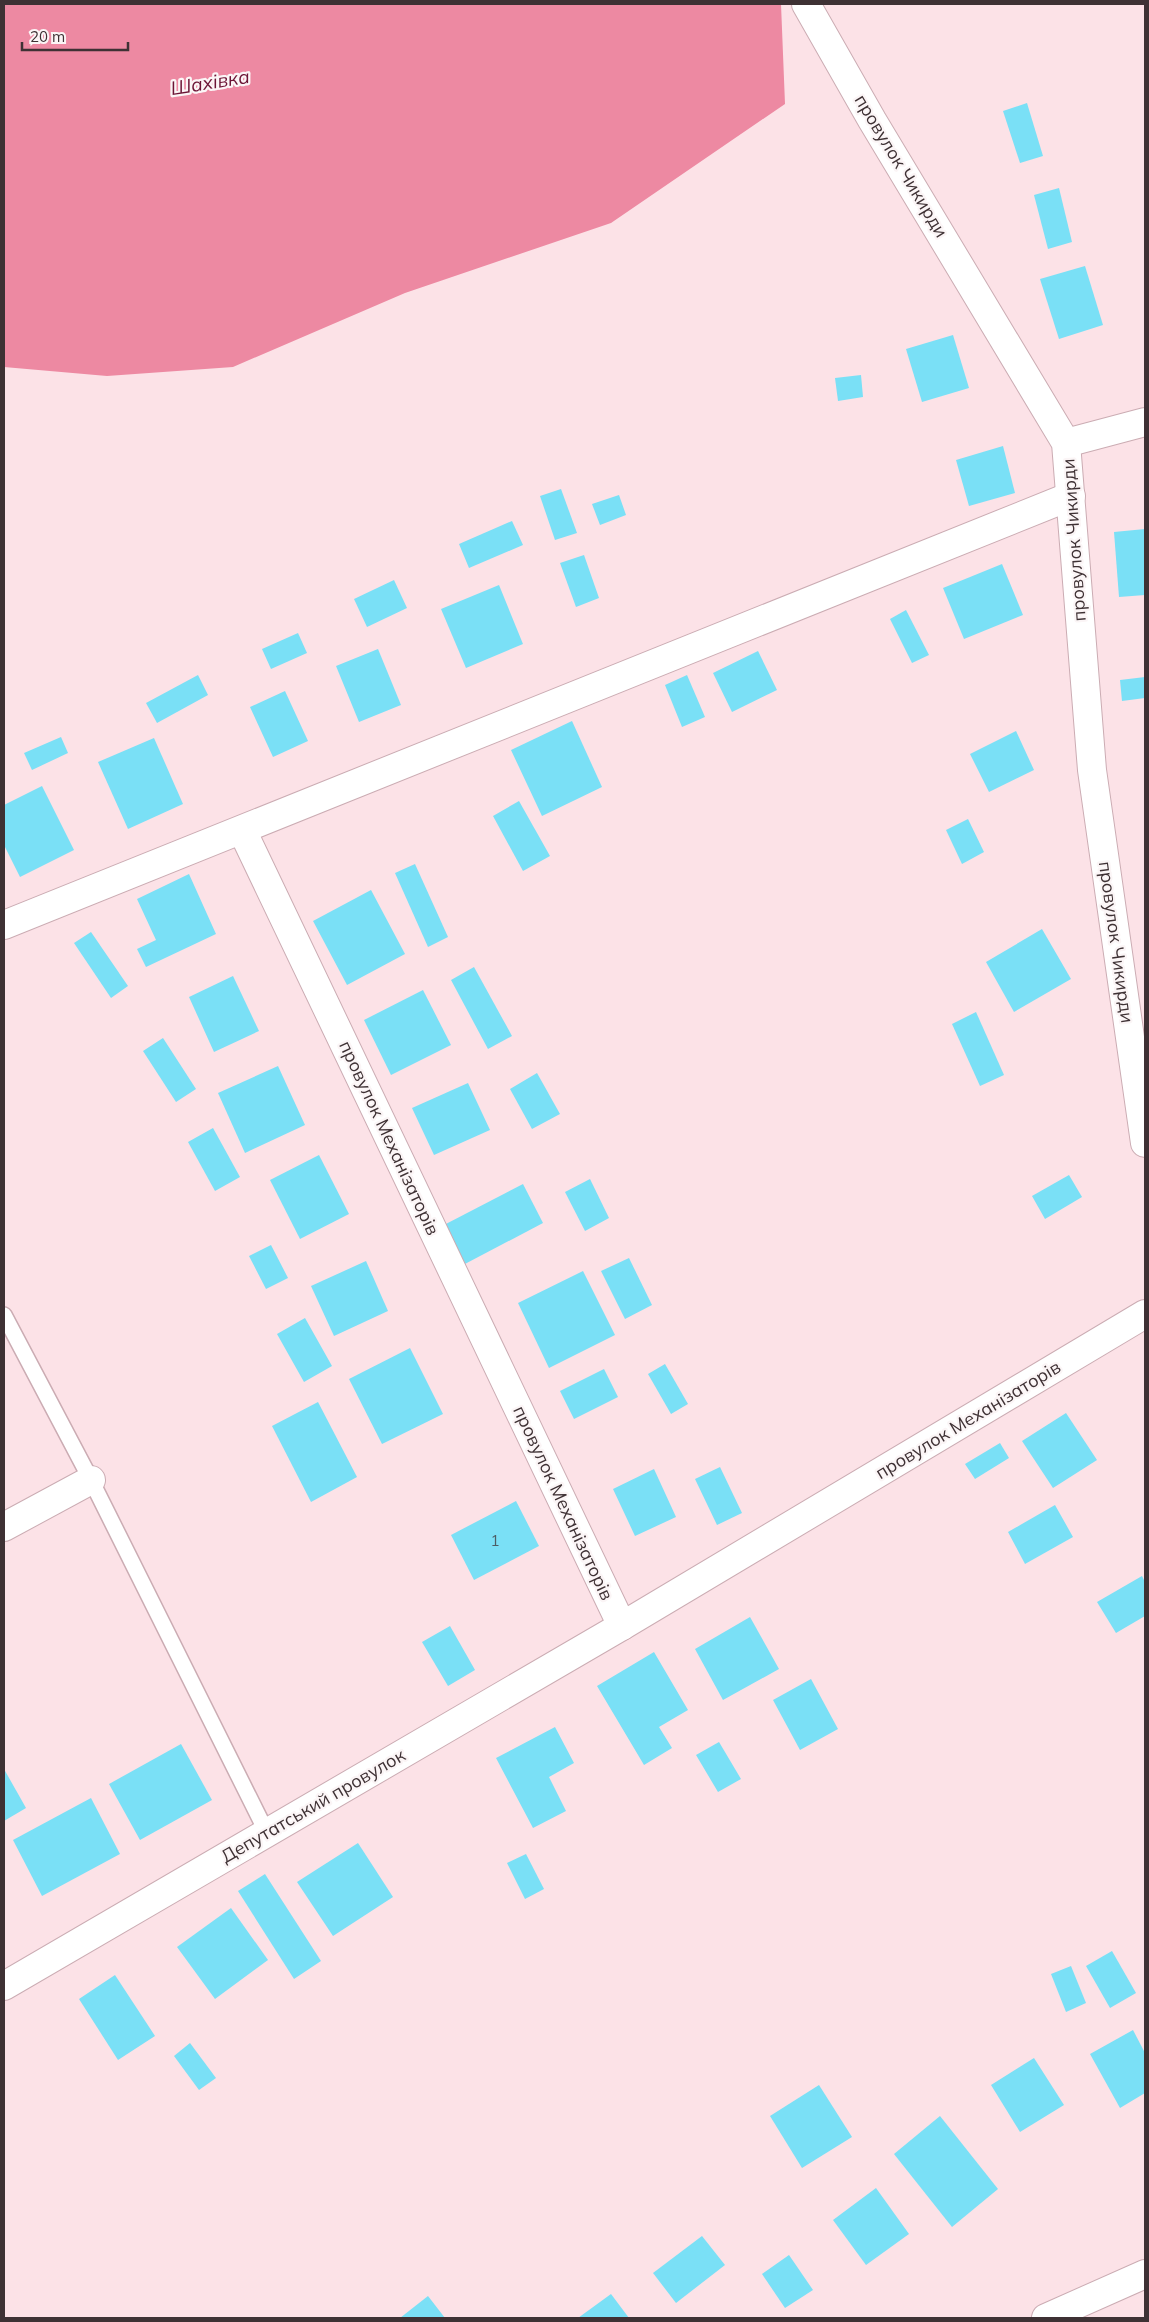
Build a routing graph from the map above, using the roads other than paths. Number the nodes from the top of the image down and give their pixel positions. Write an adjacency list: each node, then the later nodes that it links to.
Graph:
1 (806, 4): 3 (street, провулок Чикирди)
2 (1145, 422): 3 (street)
3 (1066, 443): 4 (street, провулок Чикирди)
4 (1070, 496): 5 (street); 7 (street, провулок Чикирди)
5 (242, 830): 6 (street); 12 (street, провулок Механізаторів)
6 (4, 925)
7 (1145, 1143)
8 (1145, 1314): 12 (street, провулок Механізаторів)
9 (4, 1315): 10 (lane)
10 (91, 1480): 11 (street); 13 (lane)
11 (4, 1527)
12 (622, 1626): 13 (street, Депутатський провулок)
13 (266, 1833): 14 (street, Депутатський провулок)
14 (4, 1986)
15 (1145, 2274): 16 (street)
16 (1046, 2318)

